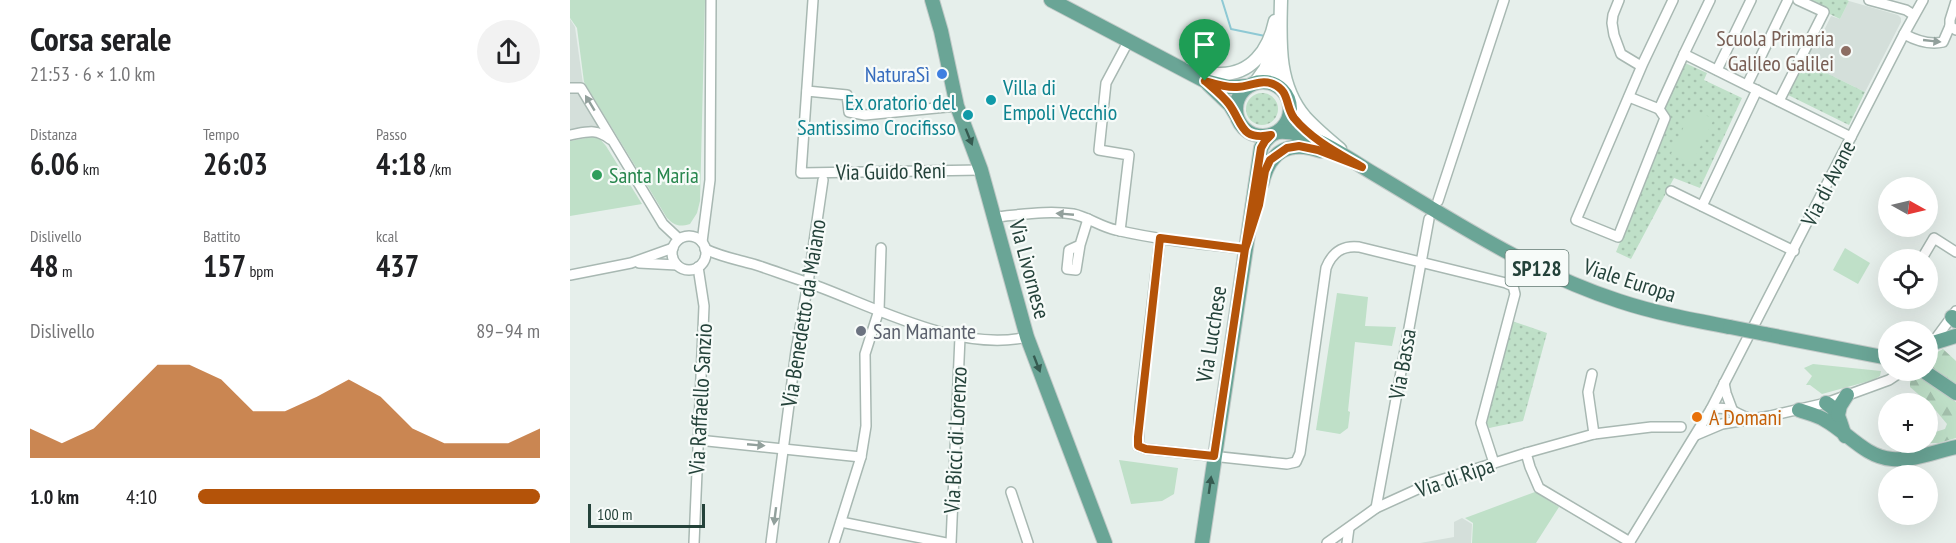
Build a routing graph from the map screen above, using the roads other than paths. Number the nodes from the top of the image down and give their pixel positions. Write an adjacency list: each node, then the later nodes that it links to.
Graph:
1 (711, 0): 49 (street)
2 (813, 0): 31 (street)
3 (932, 0): 34 (main road, Via Livornese)
4 (1051, 0): 19 (main road)
5 (1504, 0): 47 (street)
6 (1619, 0): 22 (street)
7 (1673, 0): 22 (street)
8 (1710, 0): 21 (street)
9 (1752, 0): 24 (street)
10 (1788, 0): 27 (street)
11 (1798, 0): 33 (street)
12 (1869, 0): 16 (street)
13 (1923, 0): 16 (street, Via di Avane)
14 (1956, 1): 17 (street)
15 (1279, 4): 20 (main road); 23 (main road); 43 (main road, SP128)
16 (1914, 15): 18 (street, Via di Avane)
17 (1953, 28): 18 (street, one-way to 17)
18 (1904, 34): 40 (street, Via di Avane)
19 (1129, 40): 23 (main road); 53 (street)
20 (1271, 51): 26 (main road); 28 (main road)
21 (1684, 54): 24 (street); 35 (street)
22 (1641, 66): 32 (street)
23 (1180, 68): 25 (main road)
24 (1717, 70): 27 (street)
25 (1205, 81): 26 (main road); 37 (main road)
26 (1252, 85): 28 (main road); 37 (main road)
27 (1747, 85): 30 (street)
28 (1278, 87): 36 (main road)
29 (570, 88): 41 (street, one-way to 29)
30 (1757, 90): 33 (street); 48 (street)
31 (807, 91): 34 (street); 44 (street, Via Guido Reni)
32 (1629, 97): 35 (street); 35 (street)
33 (1779, 101): 40 (street)
34 (957, 106): 44 (main road, Via Livornese, one-way to 44)
35 (1659, 109)
36 (1290, 111): 38 (main road, Via Lucchese); 42 (main road, Viale Europa / SP128)
37 (1236, 115): 38 (main road)
38 (1275, 134): 42 (main road, Viale Europa / SP128); 60 (main road, Via Lucchese)
39 (570, 135): 41 (street)
40 (1851, 137): 62 (street, Via di Avane)
41 (612, 140): 54 (street)
42 (1320, 142): 43 (main road, Viale Europa / SP128)
43 (1362, 167): 60 (main road, SP128); 79 (main road, Viale Europa / SP128, bridge)
44 (981, 170): 50 (main road, Via Livornese)
45 (823, 180): 70 (street, Via Benedetto da Maiano)
46 (1671, 191): 48 (street)
47 (1437, 201)
48 (1702, 206): 62 (street)
49 (706, 211): 54 (street); 57 (street)
50 (994, 216): 51 (street, one-way to 50); 76 (main road, Via Livornese)
51 (1088, 219): 53 (street); 56 (street)
52 (1429, 219): 65 (street, Via Bassa)
53 (1120, 231): 55 (street)
54 (684, 238): 57 (street); 58 (street)
55 (1160, 238): 60 (street); 100 (street)
56 (1080, 245)
57 (704, 246): 64 (street); 67 (street)
58 (673, 248): 66 (street); 68 (street)
59 (881, 248): 72 (street)
60 (1245, 249): 100 (main road, Via Lucchese)
61 (1928, 249): 63 (street)
62 (1794, 251): 83 (street, Via di Avane)
63 (1956, 252)
64 (722, 257): 67 (street); 70 (street)
65 (1420, 262): 100 (street); 102 (street); 104 (street, Via Bassa)
66 (631, 263): 68 (street); 69 (street)
67 (700, 265): 68 (street); 71 (street, Via Raffaello Sanzio)
68 (681, 267): 71 (street, Via Raffaello Sanzio)
69 (570, 275)
70 (808, 283): 72 (street); 98 (street, Via Benedetto da Maiano)
71 (703, 292): 96 (street, Via Raffaello Sanzio)
72 (879, 310): 75 (street); 101 (street)
73 (1955, 317): 77 (street)
74 (1956, 336): 78 (main road)
75 (960, 337): 76 (street); 107 (street, Via Bicci di Lorenzo)
76 (1027, 337): 112 (main road, Via Livornese, one-way to 112)
77 (1938, 337)
78 (1938, 343)
79 (1878, 356)
80 (1592, 374): 94 (street)
81 (1886, 381): 85 (street)
82 (1938, 381): 84 (main road)
83 (1724, 383): 87 (street, Via di Avane); 88 (street)
84 (1956, 393)
85 (1846, 395): 86 (street); 90 (main road)
86 (1826, 403): 89 (street); 90 (main road)
87 (1711, 409): 88 (street); 92 (street); 95 (street, Via di Avane)
88 (1732, 409): 91 (street)
89 (1799, 410): 90 (main road); 91 (street)
90 (1832, 418): 97 (main road)
91 (1752, 419): 92 (street)
92 (1722, 424): 95 (street)
93 (1681, 427): 94 (street, Via di Ripa)
94 (1594, 434): 99 (street, Via di Ripa)
95 (1695, 436): 116 (street, Via di Avane)
96 (698, 440): 98 (street, one-way to 98); 108 (street, Via Raffaello Sanzio)
97 (1955, 446)
98 (784, 447): 101 (street); 109 (street, Via Benedetto da Maiano, one-way to 109)
99 (1526, 453): 102 (street, Via di Ripa); 116 (street)
100 (1214, 456): 113 (main road, Via Lucchese, one-way to 100)
101 (861, 457): 105 (street)
102 (1494, 463): 104 (street, Via di Ripa)
103 (1011, 492): 111 (street)
104 (1376, 508): 106 (street, Via di Ripa)
105 (842, 522): 107 (street); 110 (street)
106 (1349, 528): 114 (street, Via di Ripa); 115 (street)
107 (944, 542)
108 (694, 543)
109 (771, 543)
110 (834, 543)
111 (1028, 543)
112 (1105, 543)
113 (1202, 543)
114 (1327, 543)
115 (1347, 543)
116 (1629, 543)

